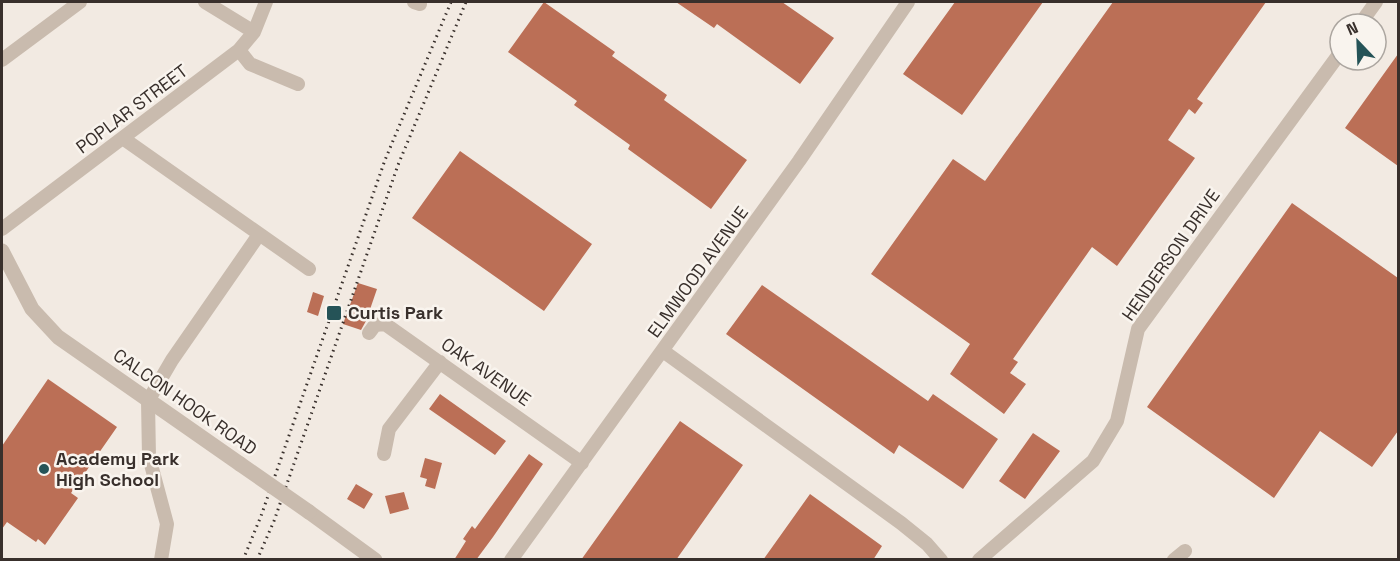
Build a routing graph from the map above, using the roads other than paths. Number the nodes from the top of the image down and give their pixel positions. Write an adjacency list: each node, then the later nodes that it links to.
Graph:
1 (80, 2): 7 (street)
2 (206, 2): 5 (street)
3 (266, 2): 5 (street, POPLAR STREET)
4 (908, 2): 16 (street, ELMWOOD AVENUE)
5 (254, 32): 6 (street, POPLAR STREET)
6 (239, 50): 9 (street); 10 (street, POPLAR STREET)
7 (2, 60)
8 (1328, 69): 25 (street, HENDERSON DRIVE)
9 (298, 84)
10 (124, 139): 11 (street, POPLAR STREET); 12 (street)
11 (2, 229)
12 (258, 236): 14 (street); 18 (street)
13 (2, 251): 18 (street, CALCON HOOK ROAD)
14 (309, 269)
15 (369, 333): 17 (street, OAK AVENUE)
16 (663, 351): 20 (street, ELMWOOD AVENUE); 24 (street)
17 (440, 362): 19 (street); 20 (street, OAK AVENUE)
18 (148, 401): 21 (street); 22 (street, CALCON HOOK ROAD, bridge)
19 (384, 454)
20 (582, 463): 23 (street, ELMWOOD AVENUE)
21 (161, 560)
22 (375, 560)
23 (511, 560)
24 (941, 560)
25 (979, 560)

